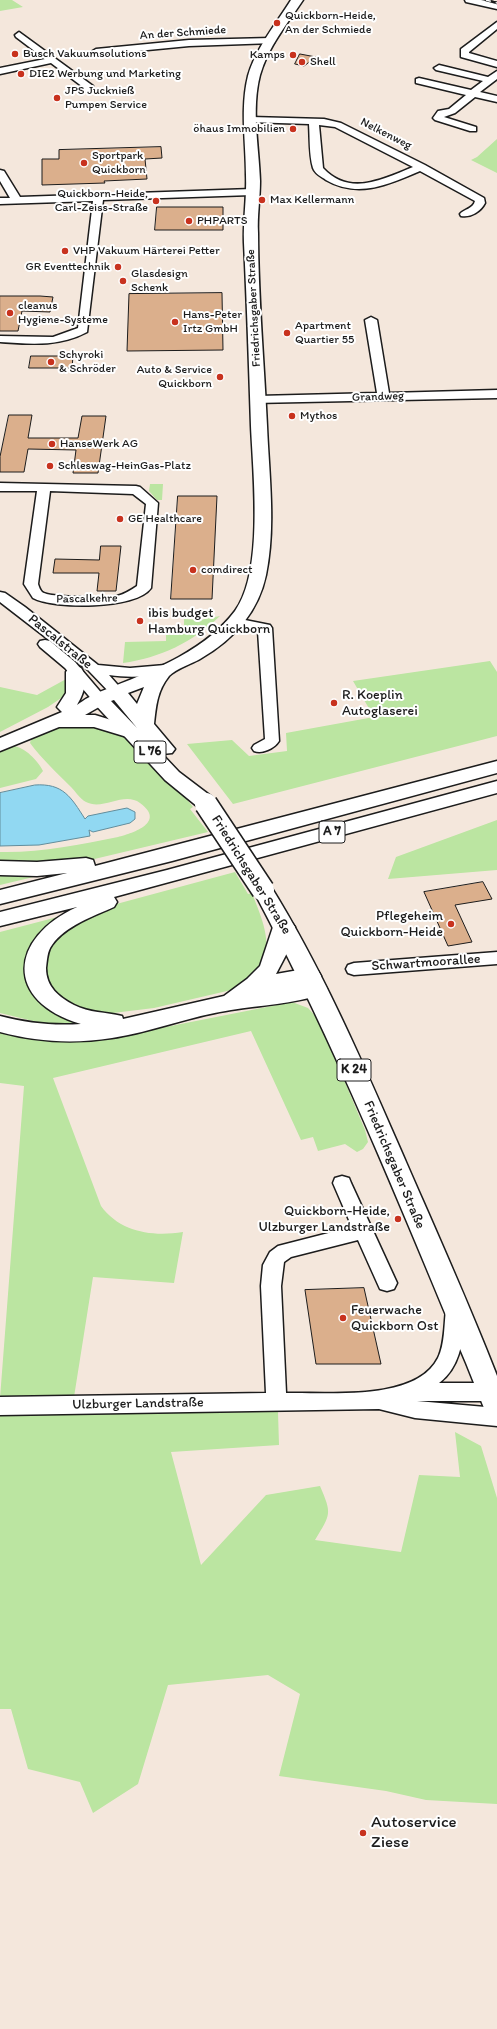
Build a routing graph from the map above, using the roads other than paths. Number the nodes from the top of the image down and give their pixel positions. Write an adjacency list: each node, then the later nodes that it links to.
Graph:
1 (297, 0): 6 (main road, Friedrichsgaber Straße / L 76)
2 (469, 0): 3 (street)
3 (497, 6)
4 (497, 24): 9 (street)
5 (19, 35): 8 (street)
6 (271, 41): 7 (street, An der Schmiede); 17 (main road, Friedrichsgaber Straße / L 76)
7 (96, 52)
8 (52, 60): 11 (street); 14 (street)
9 (497, 64)
10 (439, 68): 12 (street)
11 (0, 70)
12 (493, 77): 15 (street)
13 (419, 81): 15 (street)
14 (84, 90)
15 (473, 94): 16 (street); 19 (street)
16 (497, 99)
17 (250, 120): 18 (street, Nelkenweg); 22 (main road, Friedrichsgaber Straße / L 76)
18 (314, 122): 20 (street, Nelkenweg); 20 (street)
19 (473, 129)
20 (421, 167): 26 (street, Nelkenweg)
21 (0, 173): 25 (street)
22 (252, 192): 23 (street); 31 (main road, Friedrichsgaber Straße / L 76)
23 (98, 198): 25 (street); 28 (street)
24 (0, 201): 25 (street)
25 (16, 201)
26 (465, 214)
27 (371, 320): 30 (street)
28 (0, 339)
29 (497, 394): 30 (street, Grandweg)
30 (384, 397): 31 (street, Grandweg)
31 (258, 400): 36 (main road, Friedrichsgaber Straße / L 76)
32 (0, 487): 33 (street)
33 (44, 487): 33 (street, Pascalkehre)
34 (0, 596): 38 (street, Pascalstraße)
35 (0, 605): 38 (street, Pascalstraße)
36 (235, 622): 37 (main road, Friedrichsgaber Straße / L 76); 47 (street)
37 (165, 669): 38 (street, Friedrichsgaber Straße); 39 (main road, Friedrichsgaber Straße / L 76); 43 (main road, Friedrichsgaber Straße / L 76)
38 (84, 670): 39 (street, Pascalstraße); 40 (street, Pascalstraße); 41 (main road)
39 (117, 692): 40 (main road, Friedrichsgaber Straße / L 76); 43 (main road, Friedrichsgaber Straße / L 76)
40 (99, 699): 41 (main road); 42 (main road); 44 (main road, Friedrichsgaber Straße / L 76)
41 (66, 707): 45 (main road)
42 (51, 723): 44 (main road); 46 (main road)
43 (145, 724): 50 (main road, Friedrichsgaber Straße / L 76)
44 (127, 731): 50 (main road, Friedrichsgaber Straße / L 76)
45 (0, 737)
46 (0, 745)
47 (260, 748)
48 (497, 767): 51 (main road, A 7)
49 (497, 787): 53 (main road, A 7)
50 (206, 803): 56 (main road, Friedrichsgaber Straße / L 76, bridge)
51 (172, 854): 52 (main road); 54 (main road, A 7)
52 (0, 868)
53 (167, 877): 55 (main road, A 7); 63 (main road)
54 (0, 897)
55 (0, 919)
56 (284, 926): 59 (main road, Friedrichsgaber Straße / L 76); 60 (main road)
57 (496, 960): 58 (street, Schwartmoorallee)
58 (354, 969)
59 (313, 983): 60 (main road); 61 (main road); 67 (main road, Friedrichsgaber Straße / K 24)
60 (254, 986): 61 (main road)
61 (230, 1002): 63 (main road)
62 (0, 1024): 63 (main road)
63 (132, 1024)
64 (342, 1183): 65 (street)
65 (365, 1231): 66 (street); 71 (street)
66 (387, 1283)
67 (456, 1310): 68 (street, Ulzburger Landstraße); 69 (main road, Friedrichsgaber Straße / K 24)
68 (410, 1392): 69 (street, Ulzburger Landstraße); 70 (street, Ulzburger Landstraße)
69 (495, 1398)
70 (380, 1400): 71 (street, Ulzburger Landstraße); 73 (street, Ulzburger Landstraße)
71 (276, 1401): 72 (street, Ulzburger Landstraße)
72 (0, 1406)
73 (497, 1417)

